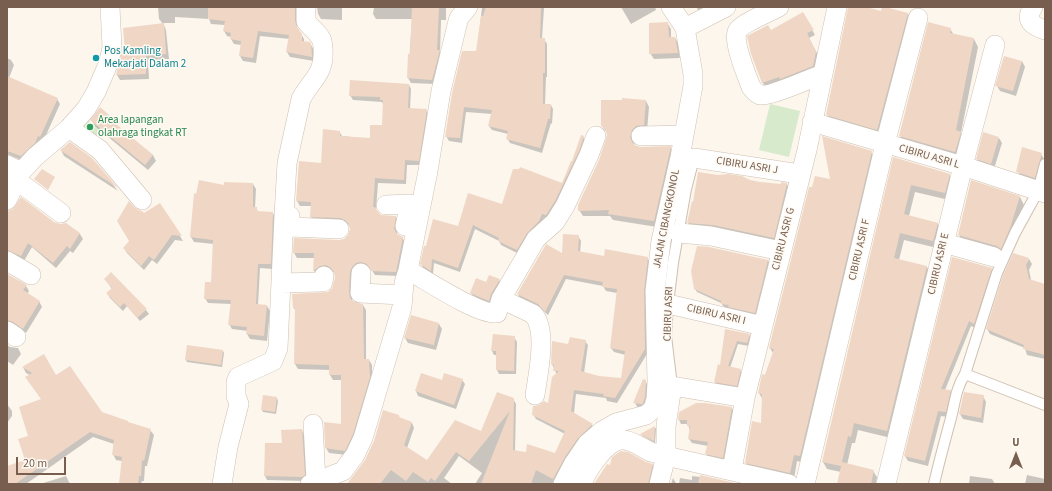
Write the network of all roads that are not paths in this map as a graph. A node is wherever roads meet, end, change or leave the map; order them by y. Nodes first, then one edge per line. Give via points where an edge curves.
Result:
1 (110, 7) edge
2 (306, 7) edge
3 (468, 7) edge
4 (671, 7) edge
5 (726, 7) edge
6 (780, 7) edge
7 (836, 7) edge
8 (1031, 11) edge
9 (918, 18) dead end
10 (685, 28) junction
11 (1045, 30) edge
12 (995, 45) dead end
13 (823, 74) junction
14 (812, 122) junction
15 (69, 128) junction
16 (684, 135) junction
17 (596, 136) dead end
18 (641, 136) dead end
19 (885, 144) junction
20 (694, 158) joint
21 (1045, 164) edge
22 (962, 166) junction
23 (15, 172) edge
24 (800, 174) junction
25 (1042, 192) edge
26 (7, 200) edge
27 (142, 200) dead end
28 (386, 204) dead end
29 (61, 213) dead end
30 (284, 215) junction
31 (340, 228) dead end
32 (679, 233) junction
33 (416, 234) junction
34 (944, 243) junction
35 (781, 251) junction
36 (994, 257) dead end
37 (7, 261) edge
38 (408, 270) junction
39 (361, 274) dead end
40 (32, 275) dead end
41 (324, 276) dead end
42 (281, 283) junction
43 (402, 295) junction
44 (501, 299) junction
45 (668, 304) junction
46 (763, 326) junction
47 (965, 374) junction
48 (672, 386) junction
49 (535, 395) dead end
50 (745, 398) junction
51 (1045, 405) edge
52 (313, 424) dead end
53 (658, 454) junction
54 (732, 470) junction
55 (313, 482) edge
56 (222, 484) edge
57 (563, 484) edge
58 (582, 484) edge
59 (659, 484) edge
60 (789, 484) edge
61 (805, 484) edge
62 (886, 484) edge
63 (934, 484) edge

1 - 15 street via 112,47 109,62 86,109
2 - 30 street via 306,20 323,44 324,57 320,72 301,99 287,164
3 - 33 street via 458,21 441,91
4 - 10 street, JALAN CIBANGKONOL
5 - 10 street
6 - 13 street via 736,32 737,46 754,92 762,95 771,94
7 - 13 street, CIBIRU ASRI G
8 - 11 street via 1032,25
9 - 19 street, CIBIRU ASRI F
10 - 16 street, JALAN CIBANGKONOL via 693,86
12 - 22 street, CIBIRU ASRI E
13 - 14 street, CIBIRU ASRI G
14 - 19 street, CIBIRU ASRI L
14 - 24 street, CIBIRU ASRI G
15 - 23 street
15 - 27 street via 100,150
16 - 18 street
16 - 57 street, JALAN CIBANGKONOL via 661,241 655,291 657,382 653,409 646,415 616,423 602,431 587,444
17 - 44 street via 590,155 565,206 555,222 536,239
19 - 22 street, CIBIRU ASRI L
19 - 61 street, CIBIRU ASRI F
20 - 24 street, CIBIRU ASRI J
20 - 32 lane, CIBIRU ASRI
21 - 25 lane
22 - 25 street, CIBIRU ASRI L
22 - 34 street, CIBIRU ASRI E
23 - 26 street
23 - 29 street
24 - 35 street, CIBIRU ASRI G
25 - 47 lane via 1015,233 997,274
28 - 33 street via 410,204 404,233
30 - 31 street via 290,216 290,227
30 - 42 street
32 - 35 street via 711,236
32 - 45 lane, CIBIRU ASRI
33 - 38 street
34 - 36 street
34 - 62 street, CIBIRU ASRI E
35 - 46 street, CIBIRU ASRI G
37 - 40 street
38 - 43 street
38 - 44 street via 460,300 494,313 497,313
39 - 43 street via 360,293
41 - 42 street via 323,282
42 - 56 street via 278,348 273,361 238,377 236,396 239,404
43 - 55 street via 402,307 363,438 355,455 343,471
44 - 49 street via 536,317 542,341
45 - 46 street, CIBIRU ASRI I
45 - 48 lane, CIBIRU ASRI via 666,336
46 - 50 street, CIBIRU ASRI G
47 - 51 lane
47 - 63 lane via 955,396
48 - 50 street
48 - 53 street, CIBIRU ASRI via 666,426
50 - 54 street, CIBIRU ASRI G
52 - 55 street
53 - 54 street
53 - 58 street via 632,442 613,442 600,455
53 - 59 street, CIBIRU ASRI
54 - 60 street

